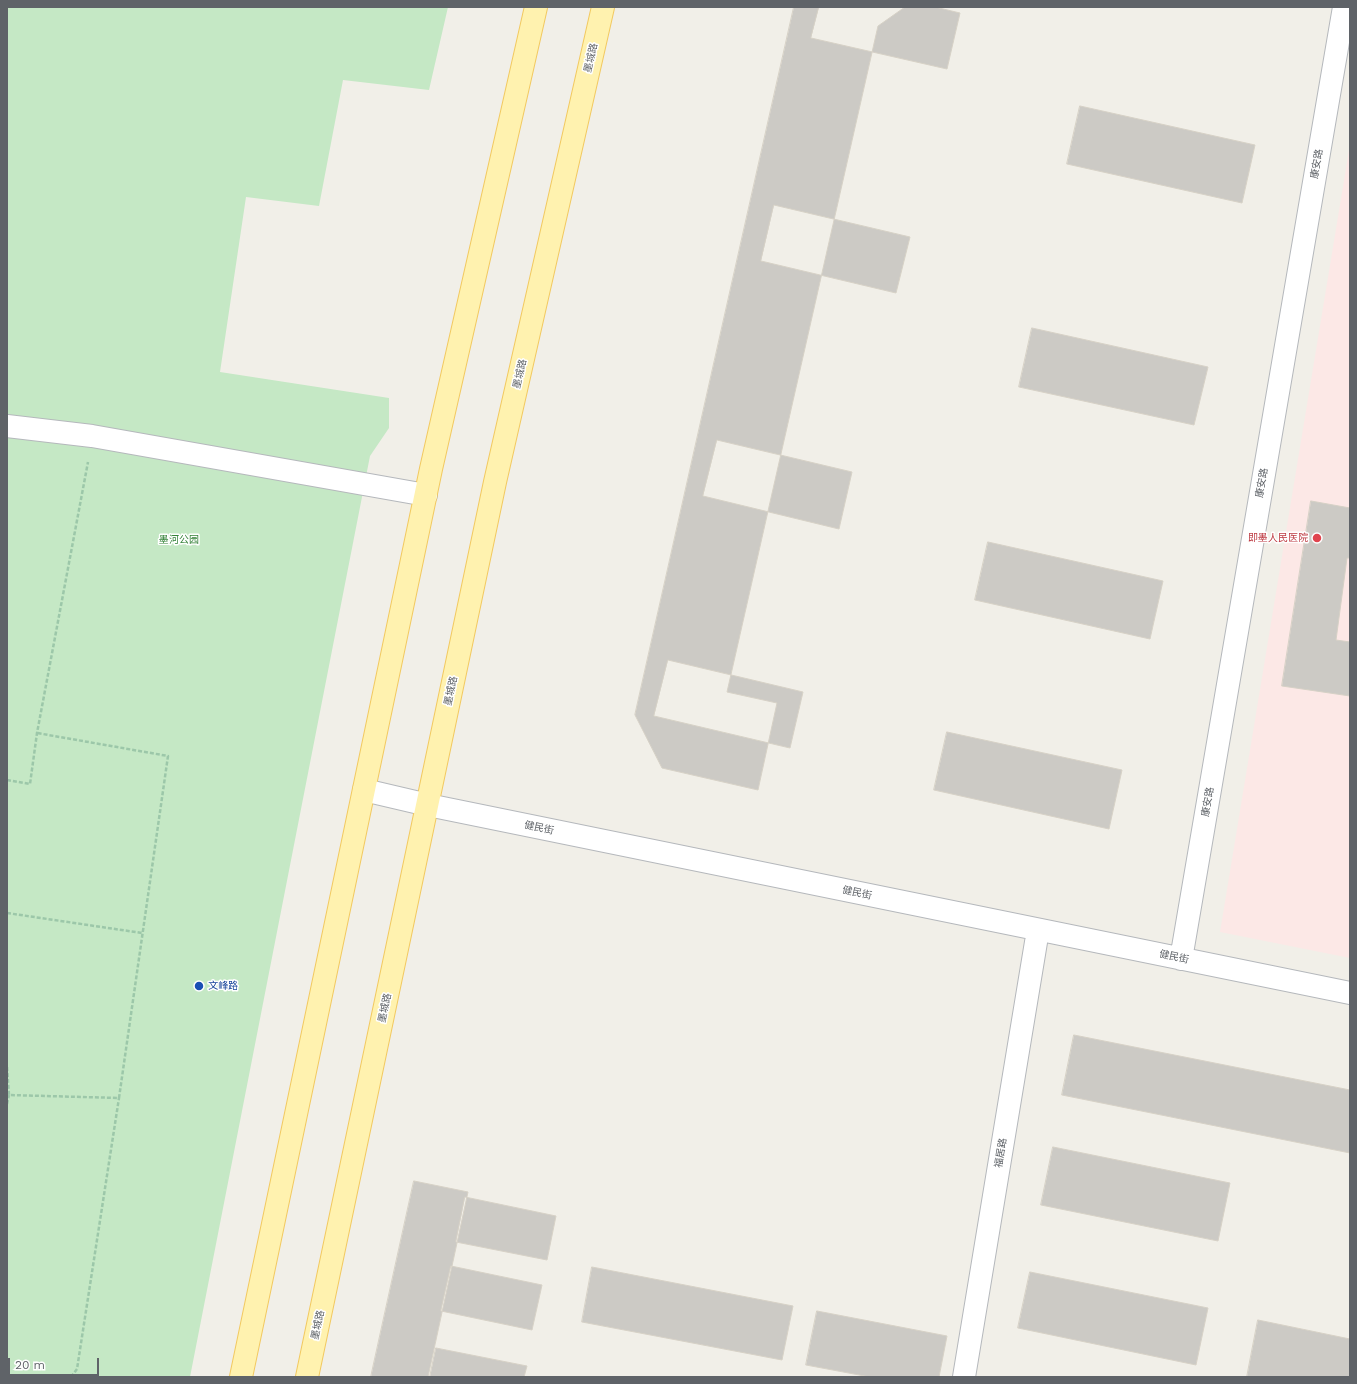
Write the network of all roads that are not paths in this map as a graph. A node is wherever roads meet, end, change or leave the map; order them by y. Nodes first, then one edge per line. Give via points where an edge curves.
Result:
1 (536, 7) edge
2 (603, 7) edge
3 (1344, 7) edge
4 (7, 426) edge
5 (426, 495) junction
6 (364, 790) junction
7 (428, 805) junction
8 (1038, 930) junction
9 (1181, 959) junction
10 (1350, 993) edge
11 (241, 1377) edge
12 (307, 1377) edge
13 (964, 1377) edge

1 - 5 main road
2 - 7 main road, 墨城路 via 495,482
3 - 9 street, 康安路
4 - 5 street via 92,436
5 - 6 main road
6 - 7 street, 健民街
6 - 11 main road
7 - 8 street, 健民街
7 - 12 main road, 墨城路
8 - 9 street, 健民街
8 - 13 street, 福居路
9 - 10 street, 健民街

